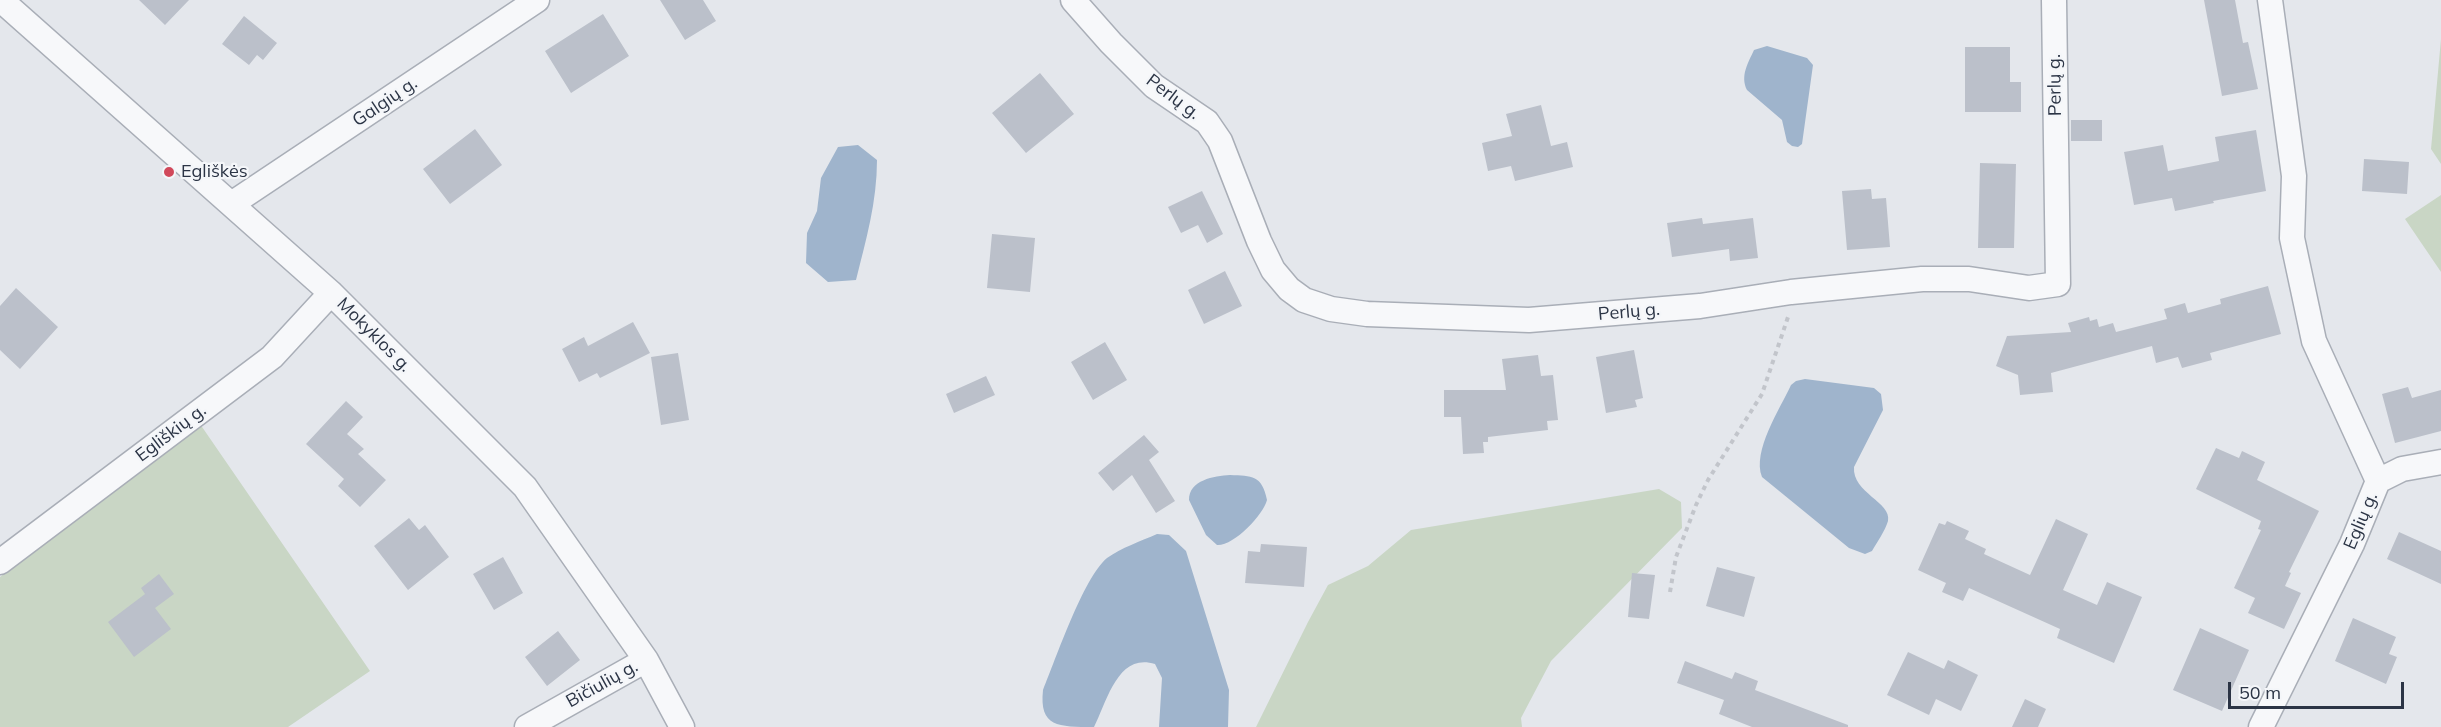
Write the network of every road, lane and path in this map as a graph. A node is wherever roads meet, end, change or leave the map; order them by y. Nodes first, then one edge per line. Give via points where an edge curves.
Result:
1 (1, 0) edge
2 (537, 0) edge
3 (1073, 0) edge
4 (2054, 0) edge
5 (2270, 0) edge
6 (232, 203) junction
7 (1791, 292) junction
8 (331, 293) junction
9 (2441, 462) edge
10 (2378, 481) junction
11 (0, 562) edge
12 (1670, 592) dead end
13 (646, 660) junction
14 (527, 727) edge
15 (682, 727) edge
16 (2261, 727) edge

1 - 6 street, Mokyklos g.
2 - 6 street, Galgių g.
3 - 7 street, Perlų g. via 1154,86 1207,122 1220,141 1273,270 1304,300 1367,314 1529,320 1700,306
4 - 7 street, Perlų g. via 2058,284 2029,288 1969,279 1922,279
5 - 10 street, Eglių g. via 2294,176 2292,238 2314,341
6 - 8 street, Mokyklos g.
7 - 12 path via 1783,335 1762,394 1696,505 1676,557
8 - 11 street, Egliškių g. via 272,357
8 - 13 street, Mokyklos g. via 525,487
9 - 10 street via 2402,469
10 - 16 street, Eglių g. via 2352,544
13 - 14 street, Bičiulių g.
13 - 15 street, Mokyklos g.

